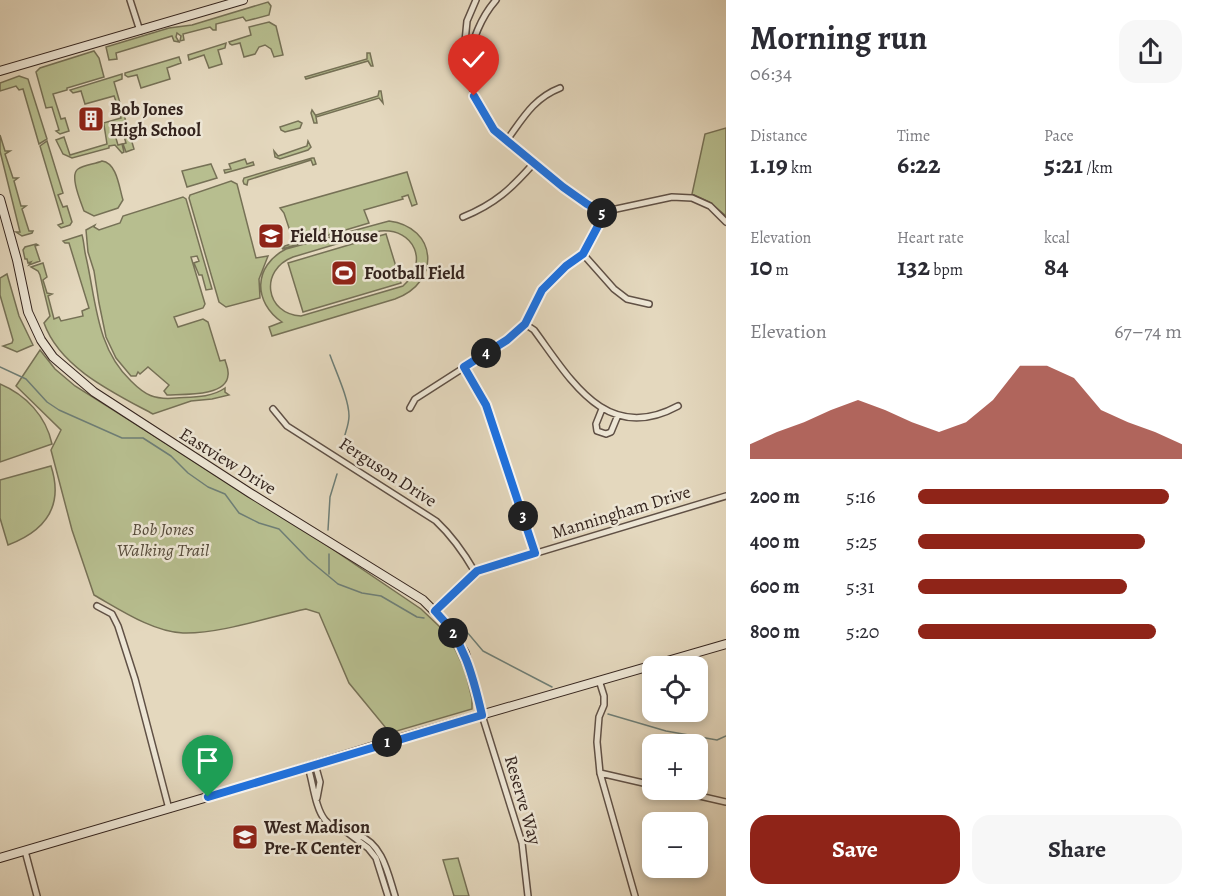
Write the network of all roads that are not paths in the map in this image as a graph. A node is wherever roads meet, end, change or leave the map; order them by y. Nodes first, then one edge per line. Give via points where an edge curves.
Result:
1 (130, 0) edge
2 (243, 0) edge
3 (476, 0) edge
4 (496, 0) edge
5 (140, 31) junction
6 (467, 65) junction
7 (0, 71) edge
8 (561, 88) dead end
9 (507, 140) junction
10 (534, 163) junction
11 (0, 199) edge
12 (602, 212) junction
13 (463, 217) dead end
14 (726, 222) edge
15 (583, 254) junction
16 (649, 304) dead end
17 (525, 324) junction
18 (464, 367) junction
19 (678, 406) dead end
20 (411, 408) dead end
21 (273, 410) dead end
22 (602, 410) junction
23 (618, 415) junction
24 (726, 496) edge
25 (535, 553) junction
26 (475, 572) junction
27 (97, 606) dead end
28 (435, 611) junction
29 (726, 644) edge
30 (599, 680) junction
31 (482, 715) junction
32 (312, 765) junction
33 (600, 773) junction
34 (642, 783) edge
35 (708, 798) edge
36 (726, 802) edge
37 (169, 809) junction
38 (347, 832) junction
39 (25, 851) junction
40 (0, 858) edge
41 (37, 896) edge
42 (388, 896) edge
43 (395, 896) edge
44 (528, 896) edge
45 (635, 896) edge

1 - 5 street
2 - 5 main road
3 - 6 street via 464,41
4 - 6 street via 481,22
5 - 7 main road
6 - 9 street via 478,106 494,130
8 - 9 street via 546,94 531,108
9 - 10 street
10 - 12 street
10 - 13 street via 492,204
11 - 28 main road, Eastview Drive via 33,326 62,367 94,392
12 - 14 street via 672,197 692,198 710,206
12 - 15 street
15 - 16 street via 627,300
15 - 17 street via 542,290
17 - 18 street
17 - 22 street via 534,330 580,391
18 - 20 street via 415,399
18 - 25 street via 486,405
19 - 23 street via 643,419
21 - 26 street, Ferguson Drive via 287,426 436,521 456,542
22 - 23 street
22 - 23 street via 596,424 597,431 602,433 611,432
24 - 25 street, Manningham Drive
25 - 26 street, Manningham Drive
26 - 28 street, Manningham Drive
27 - 37 street via 112,614 118,626
28 - 31 main road, Eastview Drive via 465,652
29 - 30 main road
30 - 31 main road
30 - 33 street via 604,696 597,742
31 - 32 main road
31 - 44 street, Reserve Way via 522,843
32 - 37 main road
32 - 38 street via 320,782 317,799 321,814 326,822
33 - 34 street
33 - 45 street
35 - 36 street
37 - 39 main road
38 - 42 street via 373,854
38 - 43 street via 360,835 380,851
39 - 40 main road
39 - 41 street

